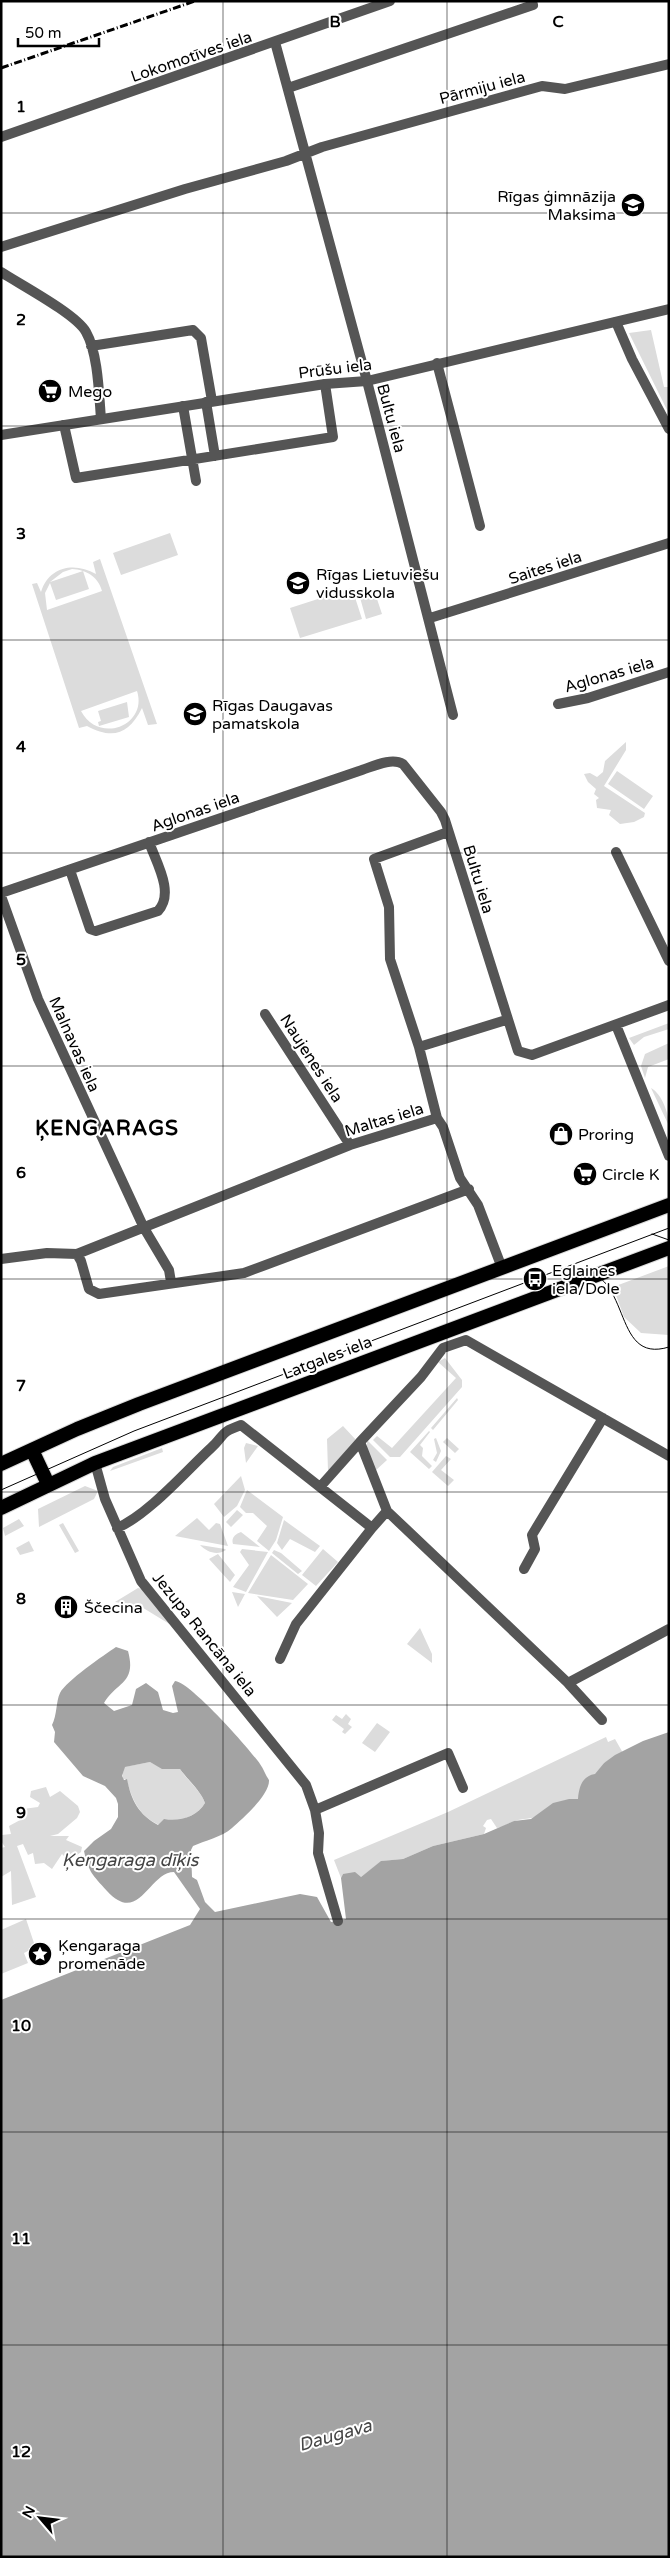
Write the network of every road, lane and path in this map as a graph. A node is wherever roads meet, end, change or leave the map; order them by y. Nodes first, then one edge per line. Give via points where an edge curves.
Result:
1 (390, 1) edge
2 (532, 1) edge
3 (275, 42) junction
4 (669, 64) edge
5 (288, 88) junction
6 (1, 137) edge
7 (305, 153) junction
8 (1, 247) edge
9 (1, 272) edge
10 (669, 309) edge
11 (616, 322) junction
12 (91, 346) junction
13 (437, 364) junction
14 (367, 381) junction
15 (325, 384) junction
16 (209, 402) junction
17 (183, 406) junction
18 (101, 419) junction
19 (64, 425) junction
20 (669, 428) edge
21 (1, 434) edge
22 (216, 456) junction
23 (192, 459) junction
24 (196, 481) dead end
25 (480, 526) dead end
26 (669, 543) edge
27 (430, 618) junction
28 (669, 672) edge
29 (558, 704) dead end
30 (453, 714) dead end
31 (398, 761) joint
32 (448, 832) junction
33 (149, 842) junction
34 (616, 852) dead end
35 (70, 870) junction
36 (1, 894) edge
37 (669, 961) edge
38 (669, 1005) edge
39 (265, 1014) dead end
40 (506, 1020) junction
41 (616, 1024) junction
42 (419, 1047) junction
43 (437, 1118) junction
44 (350, 1144) junction
45 (669, 1156) edge
46 (469, 1189) junction
47 (669, 1204) edge
48 (144, 1228) junction
49 (669, 1248) edge
50 (77, 1254) junction
51 (1, 1259) edge
52 (502, 1268) junction
53 (171, 1282) junction
54 (450, 1330) junction
55 (455, 1344) junction
56 (226, 1414) junction
57 (603, 1418) junction
58 (231, 1428) junction
59 (360, 1442) junction
60 (32, 1450) junction
61 (669, 1456) edge
62 (95, 1463) junction
63 (1, 1464) edge
64 (48, 1484) junction
65 (320, 1487) junction
66 (1, 1508) edge
67 (387, 1511) junction
68 (117, 1528) junction
69 (372, 1528) junction
70 (524, 1569) dead end
71 (669, 1628) edge
72 (280, 1659) dead end
73 (568, 1683) junction
74 (602, 1720) dead end
75 (463, 1788) dead end
76 (315, 1810) junction
77 (338, 1921) dead end

1 - 3 street, Lokomotīves iela
2 - 5 street via 533,5
3 - 5 street, Bultu iela
3 - 6 street, Lokomotīves iela
4 - 7 street, Pārmiju iela via 565,88 542,86
5 - 7 street, Bultu iela
7 - 8 street, Pārmiju iela
7 - 14 street, Bultu iela
9 - 12 street via 83,327
10 - 11 street, Prūšu iela
11 - 13 street, Prūšu iela
11 - 20 street
12 - 16 street via 193,330 201,338
12 - 18 street
13 - 14 street, Prūšu iela
13 - 25 street
14 - 15 street, Prūšu iela
14 - 27 street, Bultu iela
15 - 16 street, Prūšu iela
15 - 22 street via 334,437
16 - 17 street, Prūšu iela
16 - 22 street
17 - 18 street, Prūšu iela
17 - 23 street
18 - 19 street, Prūšu iela
19 - 21 street, Prūšu iela
19 - 23 street via 76,478
22 - 23 street
23 - 24 street
26 - 27 street, Saites iela
27 - 30 street, Bultu iela
28 - 29 street, Aglonas iela via 588,698
31 - 32 street, Bultu iela via 441,812
31 - 33 street, Aglonas iela
32 - 40 street, Bultu iela
32 - 42 street, Maltas iela via 374,860 389,907 390,959
33 - 35 street, Aglonas iela
33 - 35 street via 166,894 158,911 96,931 90,929
34 - 37 street
35 - 36 street, Aglonas iela
36 - 48 street, Malnavas iela via 38,999
38 - 41 street
39 - 44 street, Naujenes iela
40 - 41 street via 518,1051 532,1055
40 - 42 street
41 - 45 street
42 - 43 street, Maltas iela
43 - 44 street, Maltas iela
43 - 46 street via 460,1178
44 - 48 street, Maltas iela
46 - 52 street
46 - 53 street via 244,1273
47 - 52 highway, Latgales iela
48 - 50 street, Maltas iela
48 - 53 street, Malnavas iela via 169,1270
49 - 54 highway, Latgales iela
50 - 51 street, Maltas iela via 46,1253
50 - 53 street via 89,1289 99,1294
52 - 60 highway, Latgales iela via 139,1404
54 - 55 street
54 - 56 highway, Latgales iela
55 - 57 street via 466,1340
55 - 59 street via 443,1348 421,1377
56 - 58 street
56 - 62 highway, Latgales iela
57 - 61 street
57 - 70 street via 532,1535 535,1549
58 - 65 street via 241,1425
58 - 68 street via 223,1432 214,1445 142,1513
59 - 65 street
59 - 67 street
60 - 63 highway, Latgales iela
60 - 64 highway
62 - 64 highway, Latgales iela
62 - 68 street, Jezupa Rancāna iela
64 - 66 highway, Latgales iela
65 - 69 street
67 - 69 street
67 - 73 street
68 - 76 street, Jezupa Rancāna iela via 141,1581 294,1768 306,1784
69 - 72 street via 296,1624
71 - 73 street
73 - 74 street
75 - 76 street via 448,1753
76 - 77 street, Jezupa Rancāna iela via 318,1853

